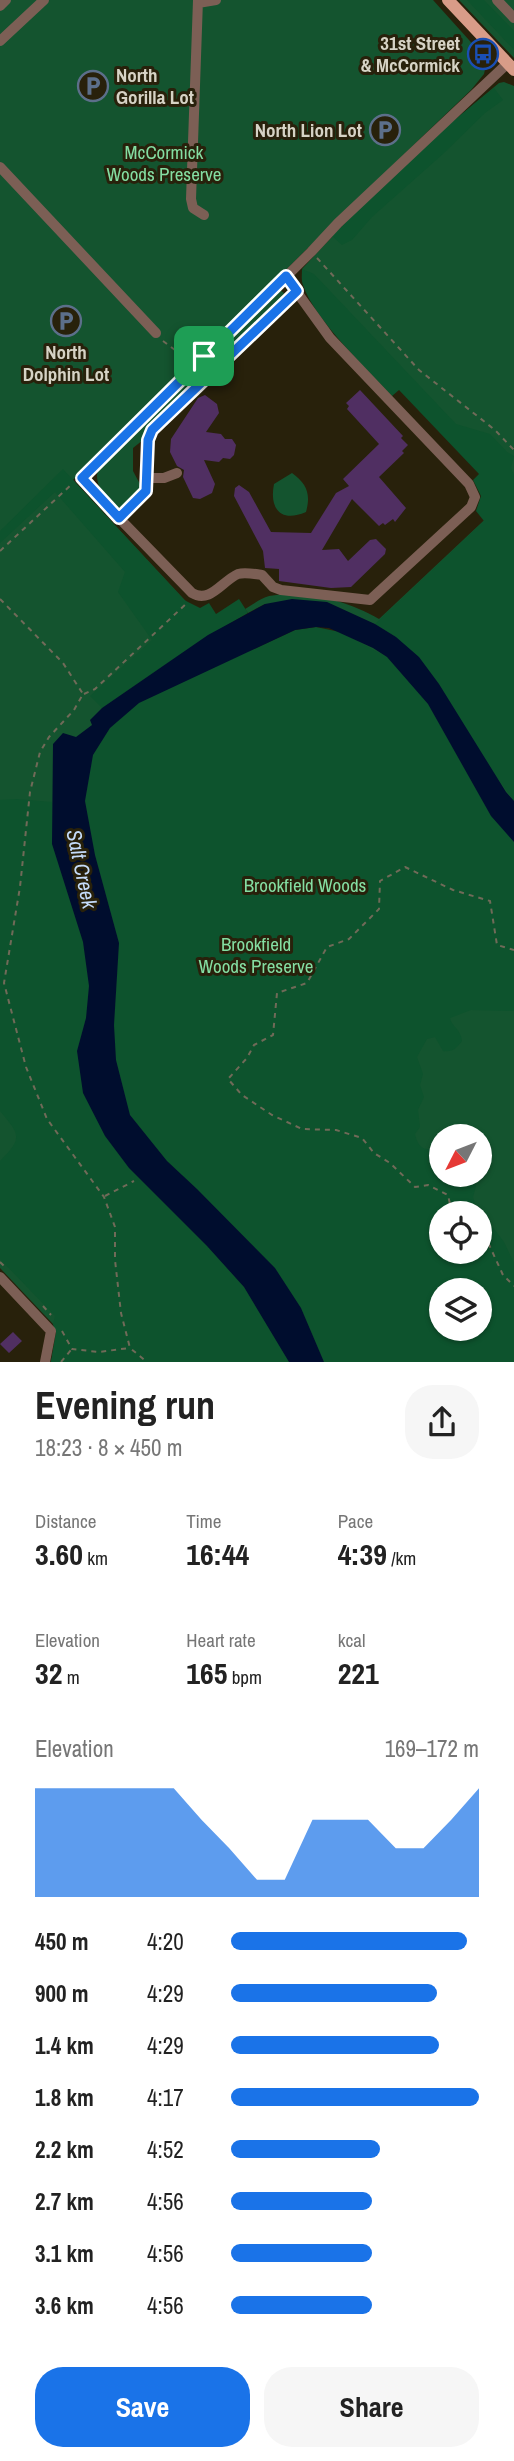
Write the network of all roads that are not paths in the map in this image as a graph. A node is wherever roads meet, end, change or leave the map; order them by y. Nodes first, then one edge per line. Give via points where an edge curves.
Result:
1 (6, 0) edge
2 (44, 0) edge
3 (216, 0) edge
4 (448, 0) edge
5 (497, 0) edge
6 (198, 2) edge
7 (0, 6) edge
8 (514, 18) edge
9 (0, 41) edge
10 (511, 66) edge
11 (0, 167) edge
12 (204, 215) dead end
13 (286, 276) junction
14 (297, 291) junction
15 (156, 332) road end
16 (177, 473) dead end
17 (148, 478) junction
18 (119, 518) junction
19 (0, 1277) edge
20 (43, 1360) edge

1 - 7 street
2 - 9 street
3 - 6 street
4 - 10 main road
5 - 8 street
6 - 12 street via 191,199 193,208
10 - 13 street
11 - 15 street
13 - 14 street
13 - 18 street via 82,478
14 - 17 street via 152,430
14 - 18 street via 330,338 469,484 474,493 471,507 370,600 281,590 262,575 240,573 206,596 195,595
16 - 17 street
17 - 18 street via 144,495
19 - 20 street via 51,1331

